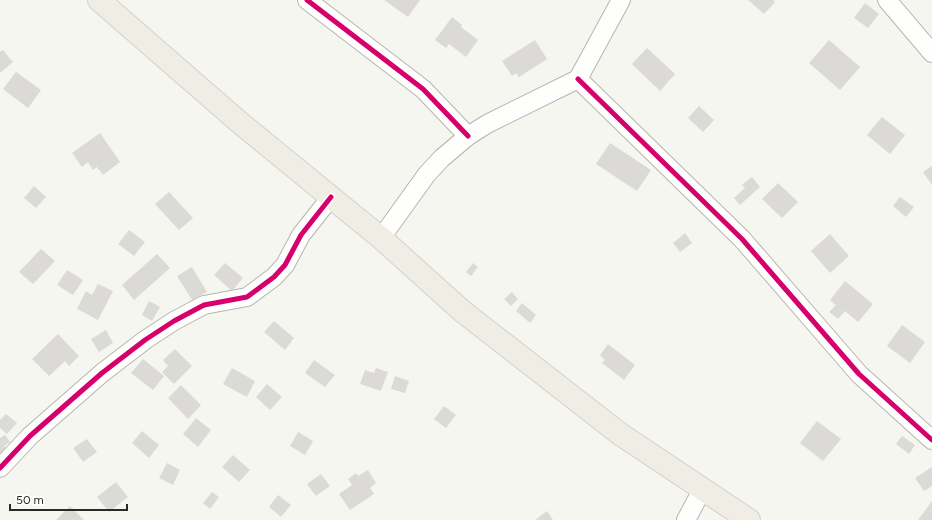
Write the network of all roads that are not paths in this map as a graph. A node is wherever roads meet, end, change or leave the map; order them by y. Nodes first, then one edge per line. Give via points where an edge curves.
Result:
1 (99, 0) edge
2 (307, 0) edge
3 (621, 0) edge
4 (887, 0) edge
5 (932, 53) edge
6 (578, 79) junction
7 (468, 136) junction
8 (331, 197) junction
9 (381, 238) junction
10 (932, 440) edge
11 (0, 468) edge
12 (702, 490) junction
13 (686, 520) edge
14 (749, 520) edge

1 - 8 main road via 239,122
2 - 7 street via 423,89
3 - 6 street
4 - 5 street
6 - 7 street
6 - 10 street via 742,240 860,374
7 - 9 street via 426,174
8 - 9 main road
8 - 11 street via 301,235 285,265 274,277 247,297 204,305 145,340 102,373 30,436
9 - 12 main road via 468,316 620,434
12 - 13 street
12 - 14 main road

